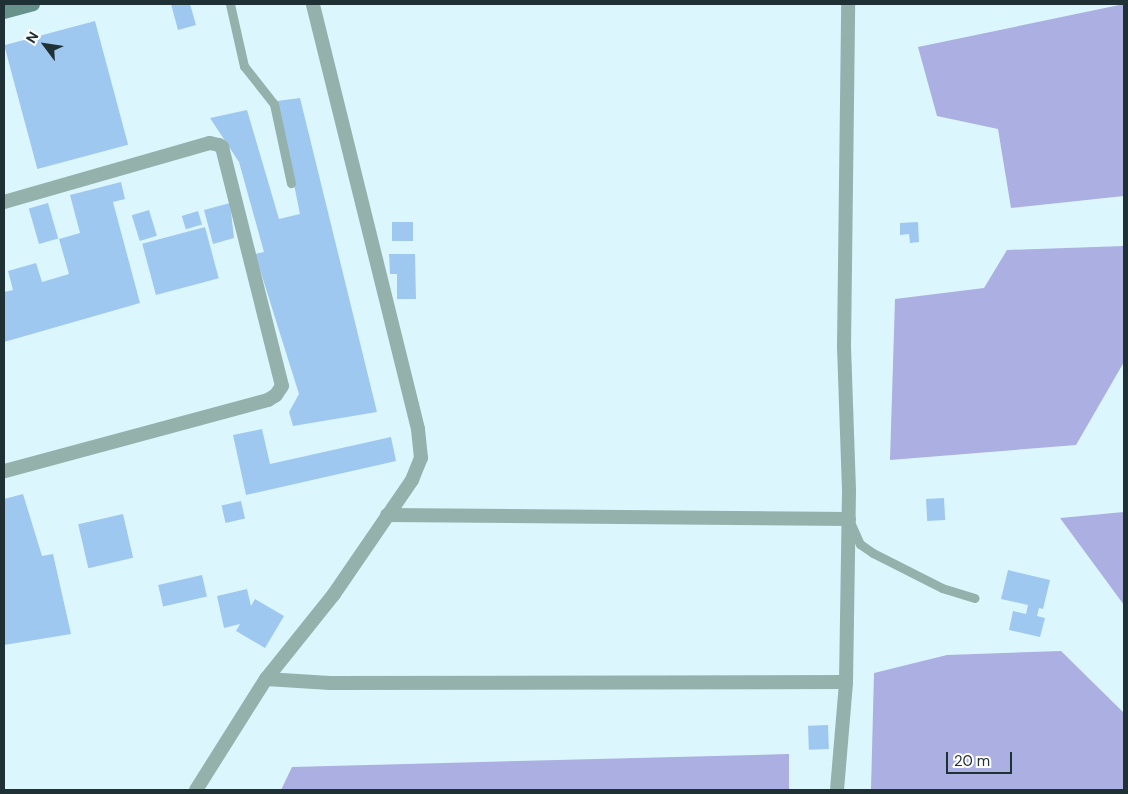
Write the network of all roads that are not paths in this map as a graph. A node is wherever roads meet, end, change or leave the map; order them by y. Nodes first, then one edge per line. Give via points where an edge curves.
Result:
1 (33, 4) edge
2 (230, 4) edge
3 (313, 4) edge
4 (848, 4) edge
5 (4, 12) edge
6 (291, 183) dead end
7 (4, 202) edge
8 (4, 471) edge
9 (388, 515) junction
10 (849, 519) junction
11 (976, 598) dead end
12 (266, 679) junction
13 (846, 682) junction
14 (196, 790) edge
15 (837, 790) edge

1 - 5 main road
2 - 6 lane via 244,66 274,104
3 - 9 street via 418,428 421,458 412,480
4 - 10 street via 844,348
7 - 8 street via 210,143 219,144 282,386 268,400
9 - 10 street
9 - 12 street via 334,594
10 - 11 lane via 860,544 873,553 942,588
10 - 13 street
12 - 13 street via 330,683
12 - 14 street
13 - 15 street

